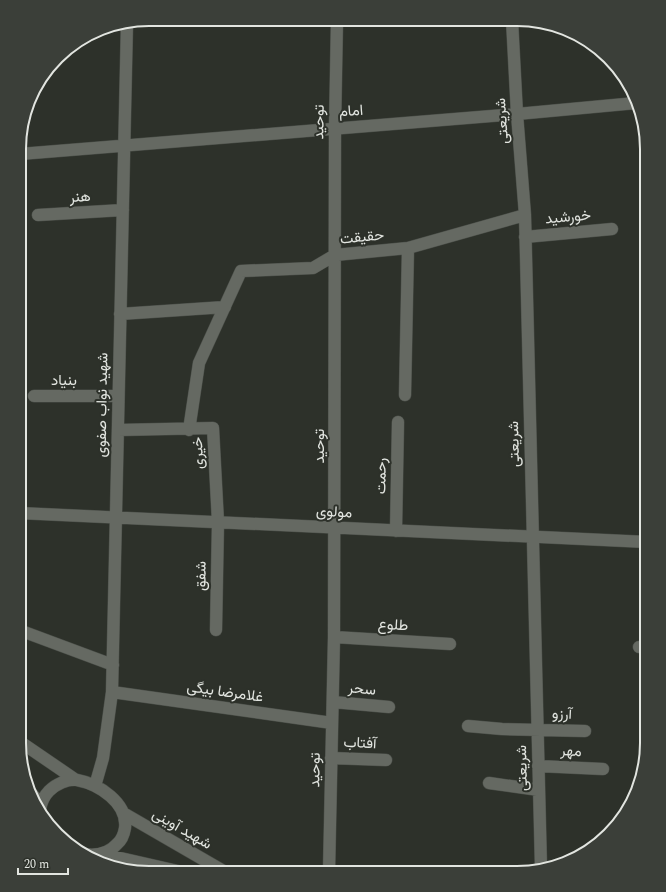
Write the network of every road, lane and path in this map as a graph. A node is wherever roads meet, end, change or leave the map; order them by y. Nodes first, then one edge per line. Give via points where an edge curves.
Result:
1 (337, 26) edge
2 (512, 26) edge
3 (127, 28) edge
4 (631, 103) edge
5 (517, 114) junction
6 (335, 128) junction
7 (124, 145) junction
8 (26, 153) edge
9 (123, 210) junction
10 (38, 215) dead end
11 (525, 215) junction
12 (612, 229) dead end
13 (526, 237) junction
14 (408, 248) junction
15 (335, 255) junction
16 (225, 307) junction
17 (120, 314) junction
18 (405, 395) dead end
19 (34, 396) dead end
20 (118, 396) junction
21 (398, 422) dead end
22 (118, 430) junction
23 (188, 430) junction
24 (26, 513) edge
25 (115, 518) junction
26 (218, 522) junction
27 (335, 528) junction
28 (396, 531) junction
29 (533, 538) junction
30 (640, 542) edge
31 (216, 630) dead end
32 (26, 633) edge
33 (334, 637) junction
34 (450, 644) dead end
35 (113, 665) junction
36 (112, 692) junction
37 (333, 702) junction
38 (389, 707) dead end
39 (332, 723) junction
40 (468, 726) dead end
41 (537, 729) junction
42 (585, 732) dead end
43 (26, 746) edge
44 (331, 758) junction
45 (386, 760) dead end
46 (538, 766) junction
47 (603, 769) dead end
48 (76, 780) junction
49 (489, 783) dead end
50 (95, 786) junction
51 (539, 790) junction
52 (42, 803) edge
53 (123, 813) junction
54 (103, 854) junction
55 (98, 855) edge
56 (540, 864) edge
57 (156, 866) edge
58 (215, 866) edge
59 (329, 866) edge

1 - 6 street, توحید
2 - 5 street, شریعتی
3 - 7 street, شهید نواب صفوی
4 - 5 street, امام
5 - 6 street, امام
5 - 11 street, شریعتی
6 - 7 street, امام
6 - 15 street, توحید
7 - 8 street, امام
7 - 9 street, شهید نواب صفوی
9 - 10 street, هنر
9 - 17 street, شهید نواب صفوی
11 - 13 street, شریعتی
11 - 14 street, حقیقت
12 - 13 street, خورشید
13 - 29 street, شریعتی
14 - 15 street, حقیقت
14 - 18 street
15 - 16 street, حقیقت via 313,268 241,271
15 - 27 street, توحید
16 - 17 street
16 - 23 street, حقیقت via 199,363
17 - 20 street, شهید نواب صفوی
19 - 20 street, بنیاد
20 - 22 street, شهید نواب صفوی
21 - 28 street, رحمت
22 - 23 street, خیری
22 - 25 street, شهید نواب صفوی
23 - 26 street, خیری via 213,428
24 - 25 street, مولوی
25 - 26 street, مولوی
25 - 35 street, شهید نواب صفوی
26 - 27 street, مولوی
26 - 31 street, شفق
27 - 28 street, مولوی
27 - 33 street, توحید
28 - 29 street, مولوی
29 - 30 street, مولوی
29 - 41 street, شریعتی
32 - 35 street
33 - 34 street, طلوع
33 - 37 street, توحید
35 - 36 street, شهید نواب صفوی
36 - 39 street, غلامرضا بیگی
36 - 50 street, شهید نواب صفوی via 103,758
37 - 38 street, سحر
37 - 39 street, توحید
39 - 44 street, توحید
40 - 41 street, آرزو
41 - 42 street, آرزو
41 - 46 street, شریعتی
43 - 48 street
44 - 45 street, آفتاب
44 - 59 street, توحید
46 - 47 street, مهر
46 - 51 street, شریعتی
48 - 50 street
48 - 52 street via 54,786 46,794
49 - 51 street
50 - 53 street, شهید آوینی via 118,804
51 - 56 street, شریعتی
53 - 54 street via 125,823 122,838 112,850
53 - 58 street, شهید آوینی
54 - 55 street
54 - 57 street

